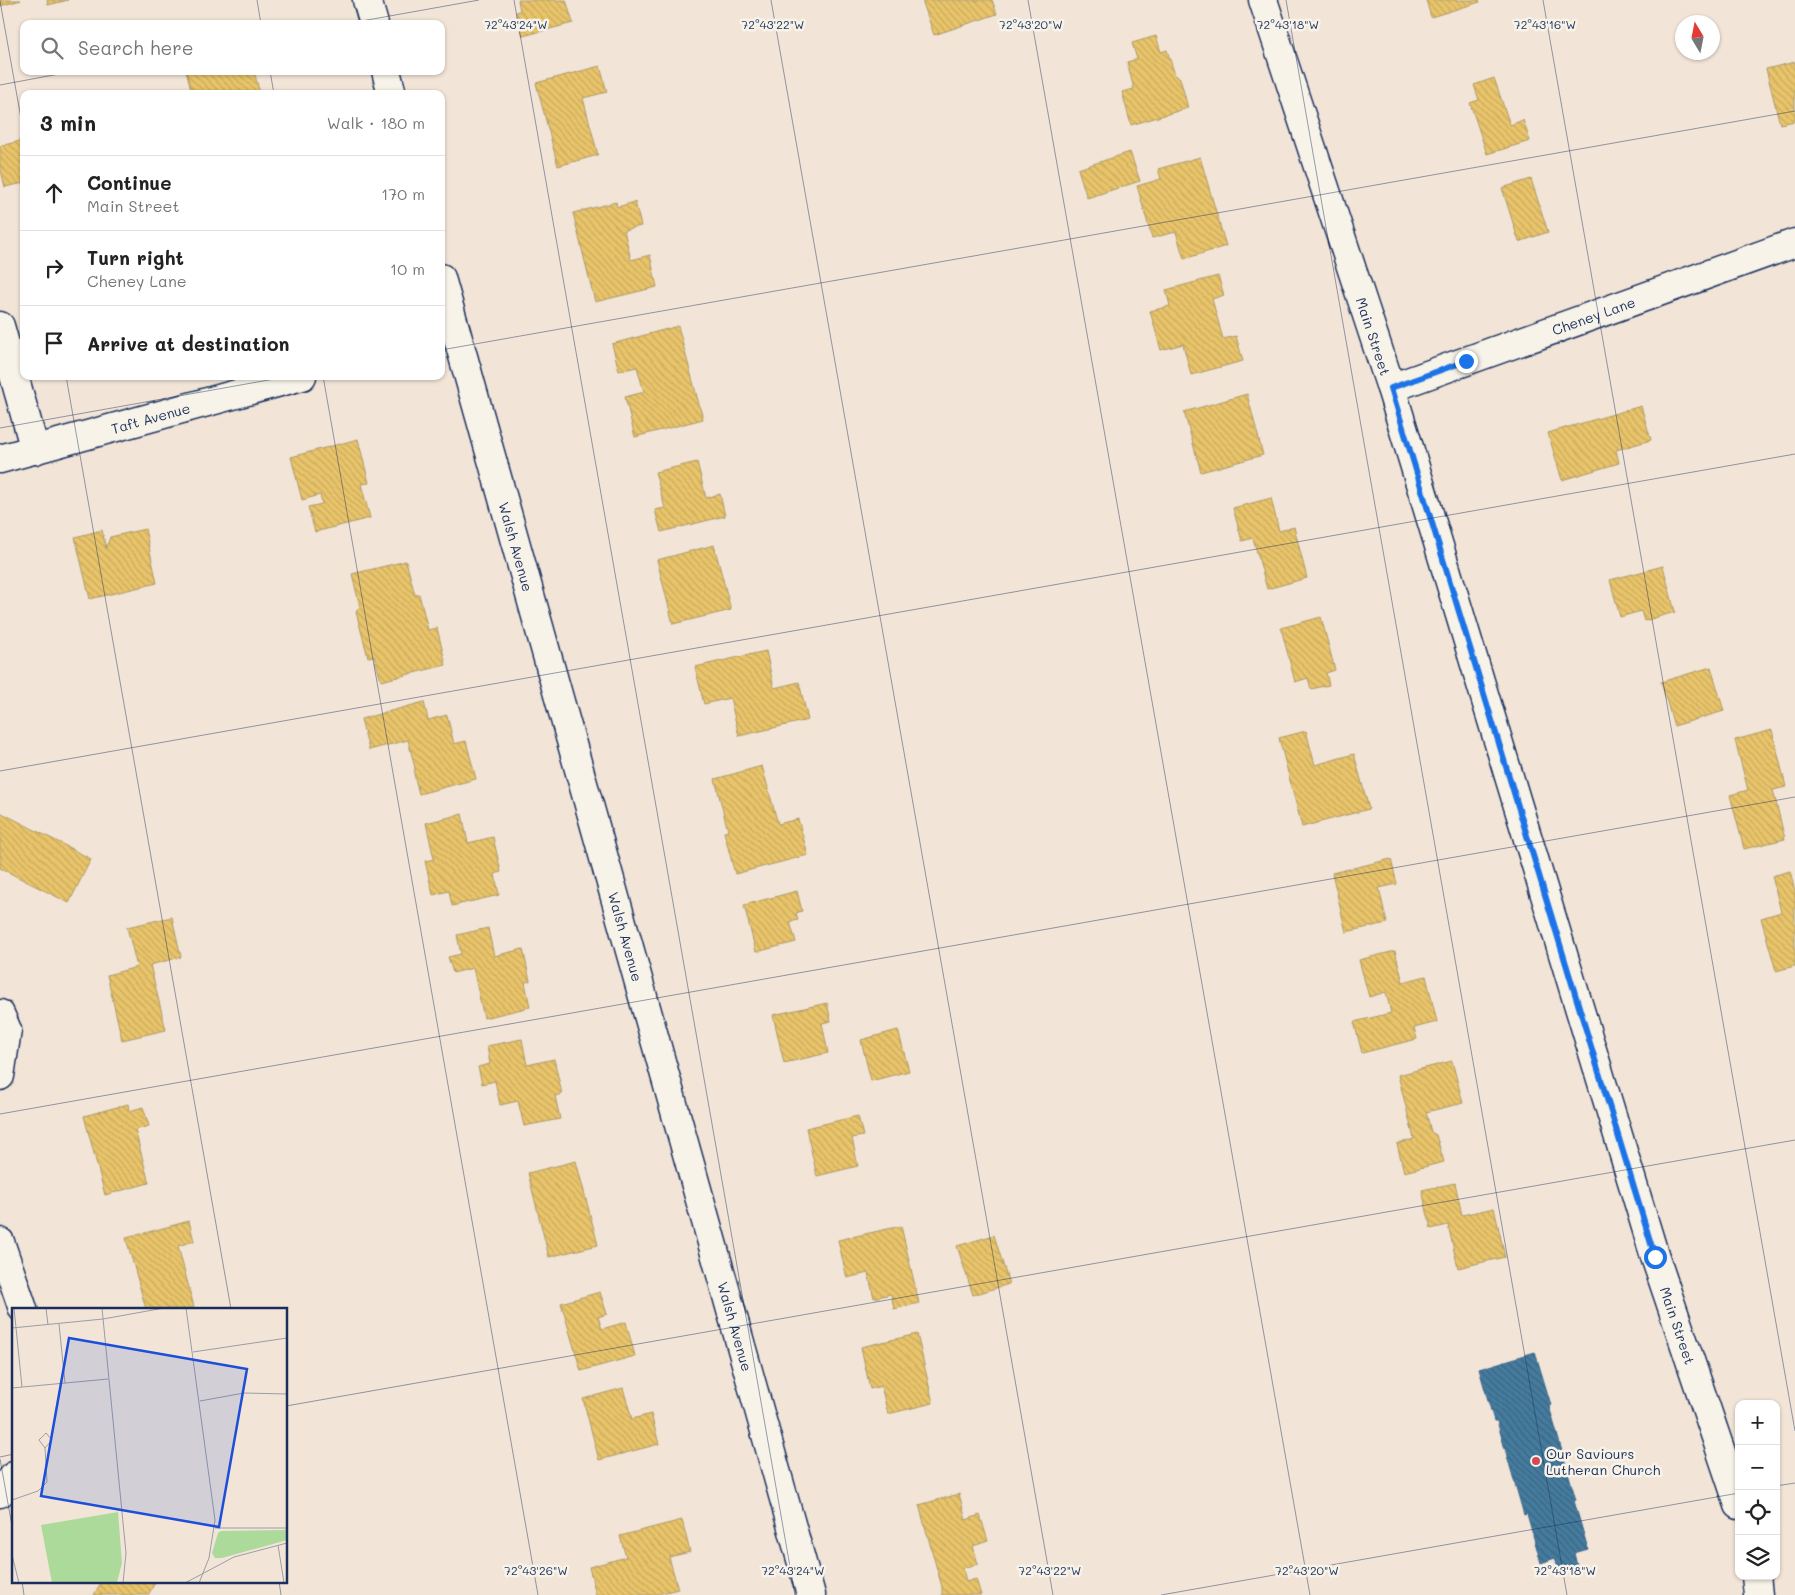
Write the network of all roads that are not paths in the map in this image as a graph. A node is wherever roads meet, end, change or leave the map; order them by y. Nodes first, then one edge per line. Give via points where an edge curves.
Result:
1 (367, 0) edge
2 (1263, 0) edge
3 (373, 20) edge
4 (387, 75) edge
5 (391, 90) edge
6 (1795, 243) edge
7 (445, 307) edge
8 (0, 326) edge
9 (449, 336) edge
10 (288, 380) edge
11 (1391, 388) junction
12 (36, 450) junction
13 (0, 459) edge
14 (0, 1014) edge
15 (0, 1076) edge
16 (0, 1242) edge
17 (23, 1308) edge
18 (12, 1478) edge
19 (0, 1493) edge
20 (1735, 1493) edge
21 (1756, 1580) edge
22 (811, 1595) edge
23 (1758, 1595) edge

1 - 3 street
2 - 11 street, Main Street
4 - 5 street
6 - 11 street, Cheney Lane
7 - 9 street, Walsh Avenue
8 - 12 street
9 - 22 street, Walsh Avenue
10 - 12 street, Taft Avenue
11 - 20 street, Main Street via 1655,1257
12 - 13 street, Taft Avenue
14 - 15 street via 7,1030
16 - 17 street
18 - 19 street
21 - 23 street

